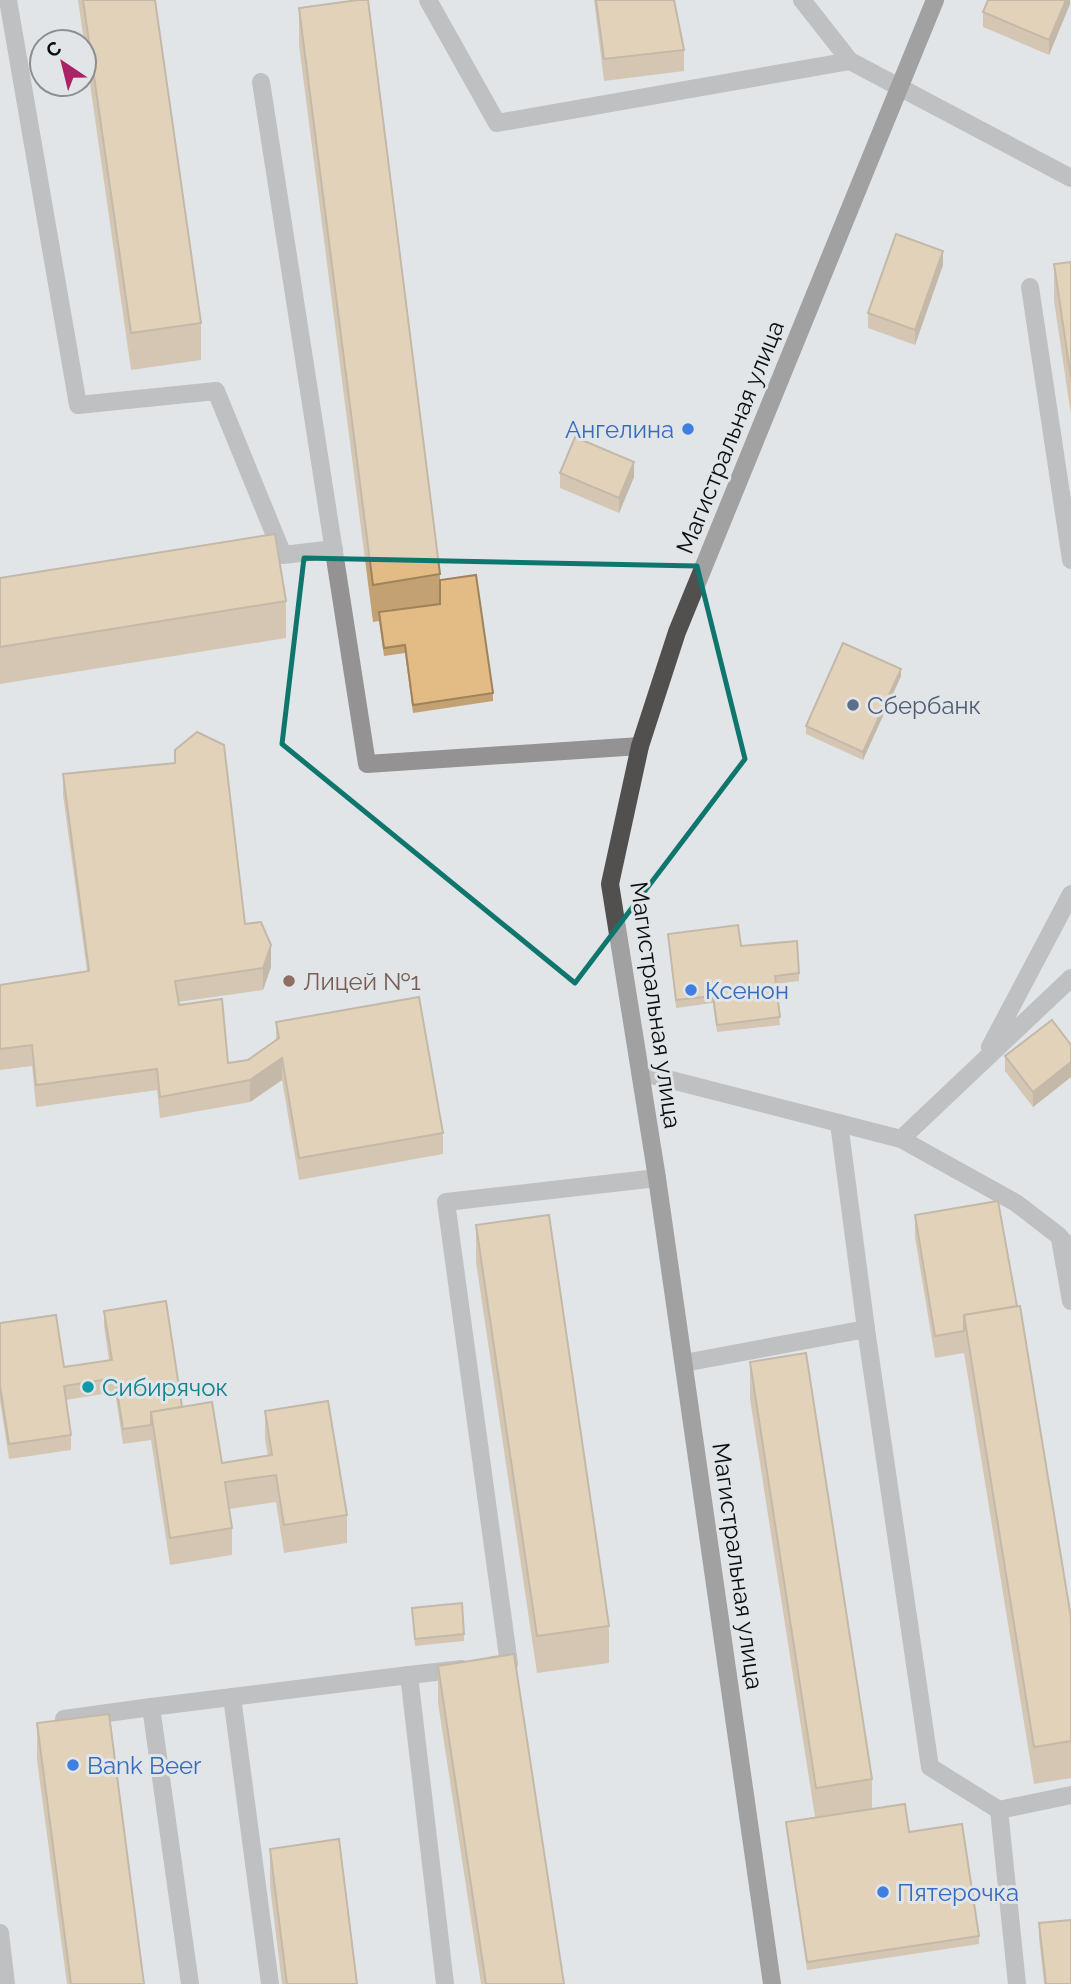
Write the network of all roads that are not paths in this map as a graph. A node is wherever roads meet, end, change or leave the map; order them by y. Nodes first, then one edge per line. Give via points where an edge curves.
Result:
1 (8, 0) edge
2 (428, 0) edge
3 (802, 0) edge
4 (935, 0) edge
5 (850, 61) junction
6 (261, 82) dead end
7 (900, 86) junction
8 (1071, 178) edge
9 (1030, 287) dead end
10 (334, 549) junction
11 (1071, 560) edge
12 (640, 746) junction
13 (1071, 894) edge
14 (1071, 978) edge
15 (982, 1062) junction
16 (640, 1072) junction
17 (839, 1123) junction
18 (901, 1139) junction
19 (657, 1178) junction
20 (1065, 1243) edge
21 (1071, 1301) edge
22 (866, 1329) junction
23 (684, 1363) junction
24 (409, 1675) junction
25 (232, 1697) junction
26 (151, 1707) junction
27 (64, 1719) edge
28 (1071, 1795) edge
29 (999, 1810) junction
30 (0, 1937) edge
31 (6, 1984) edge
32 (190, 1984) edge
33 (270, 1984) edge
34 (445, 1984) edge
35 (772, 1984) edge
36 (1017, 1984) edge

1 - 10 street via 78,405 216,391 276,556
2 - 5 street via 497,123
3 - 5 street
4 - 7 main road, Магистральная улица
5 - 7 street
6 - 10 street
7 - 8 street
7 - 12 main road, Магистральная улица via 677,632
9 - 11 street
10 - 12 street via 367,764
12 - 16 main road, Магистральная улица via 610,884
13 - 15 street
14 - 15 street
15 - 18 street
16 - 17 street
16 - 19 main road, Магистральная улица
17 - 18 street
17 - 22 street
18 - 20 street via 1016,1203
19 - 23 main road, Магистральная улица
19 - 24 street via 446,1202 509,1664
20 - 21 street
22 - 23 street
22 - 29 street via 930,1767
23 - 35 main road, Магистральная улица
24 - 25 street
24 - 34 street
25 - 26 street
25 - 33 street
26 - 27 street
26 - 32 street
28 - 29 street
29 - 36 street
30 - 31 street

